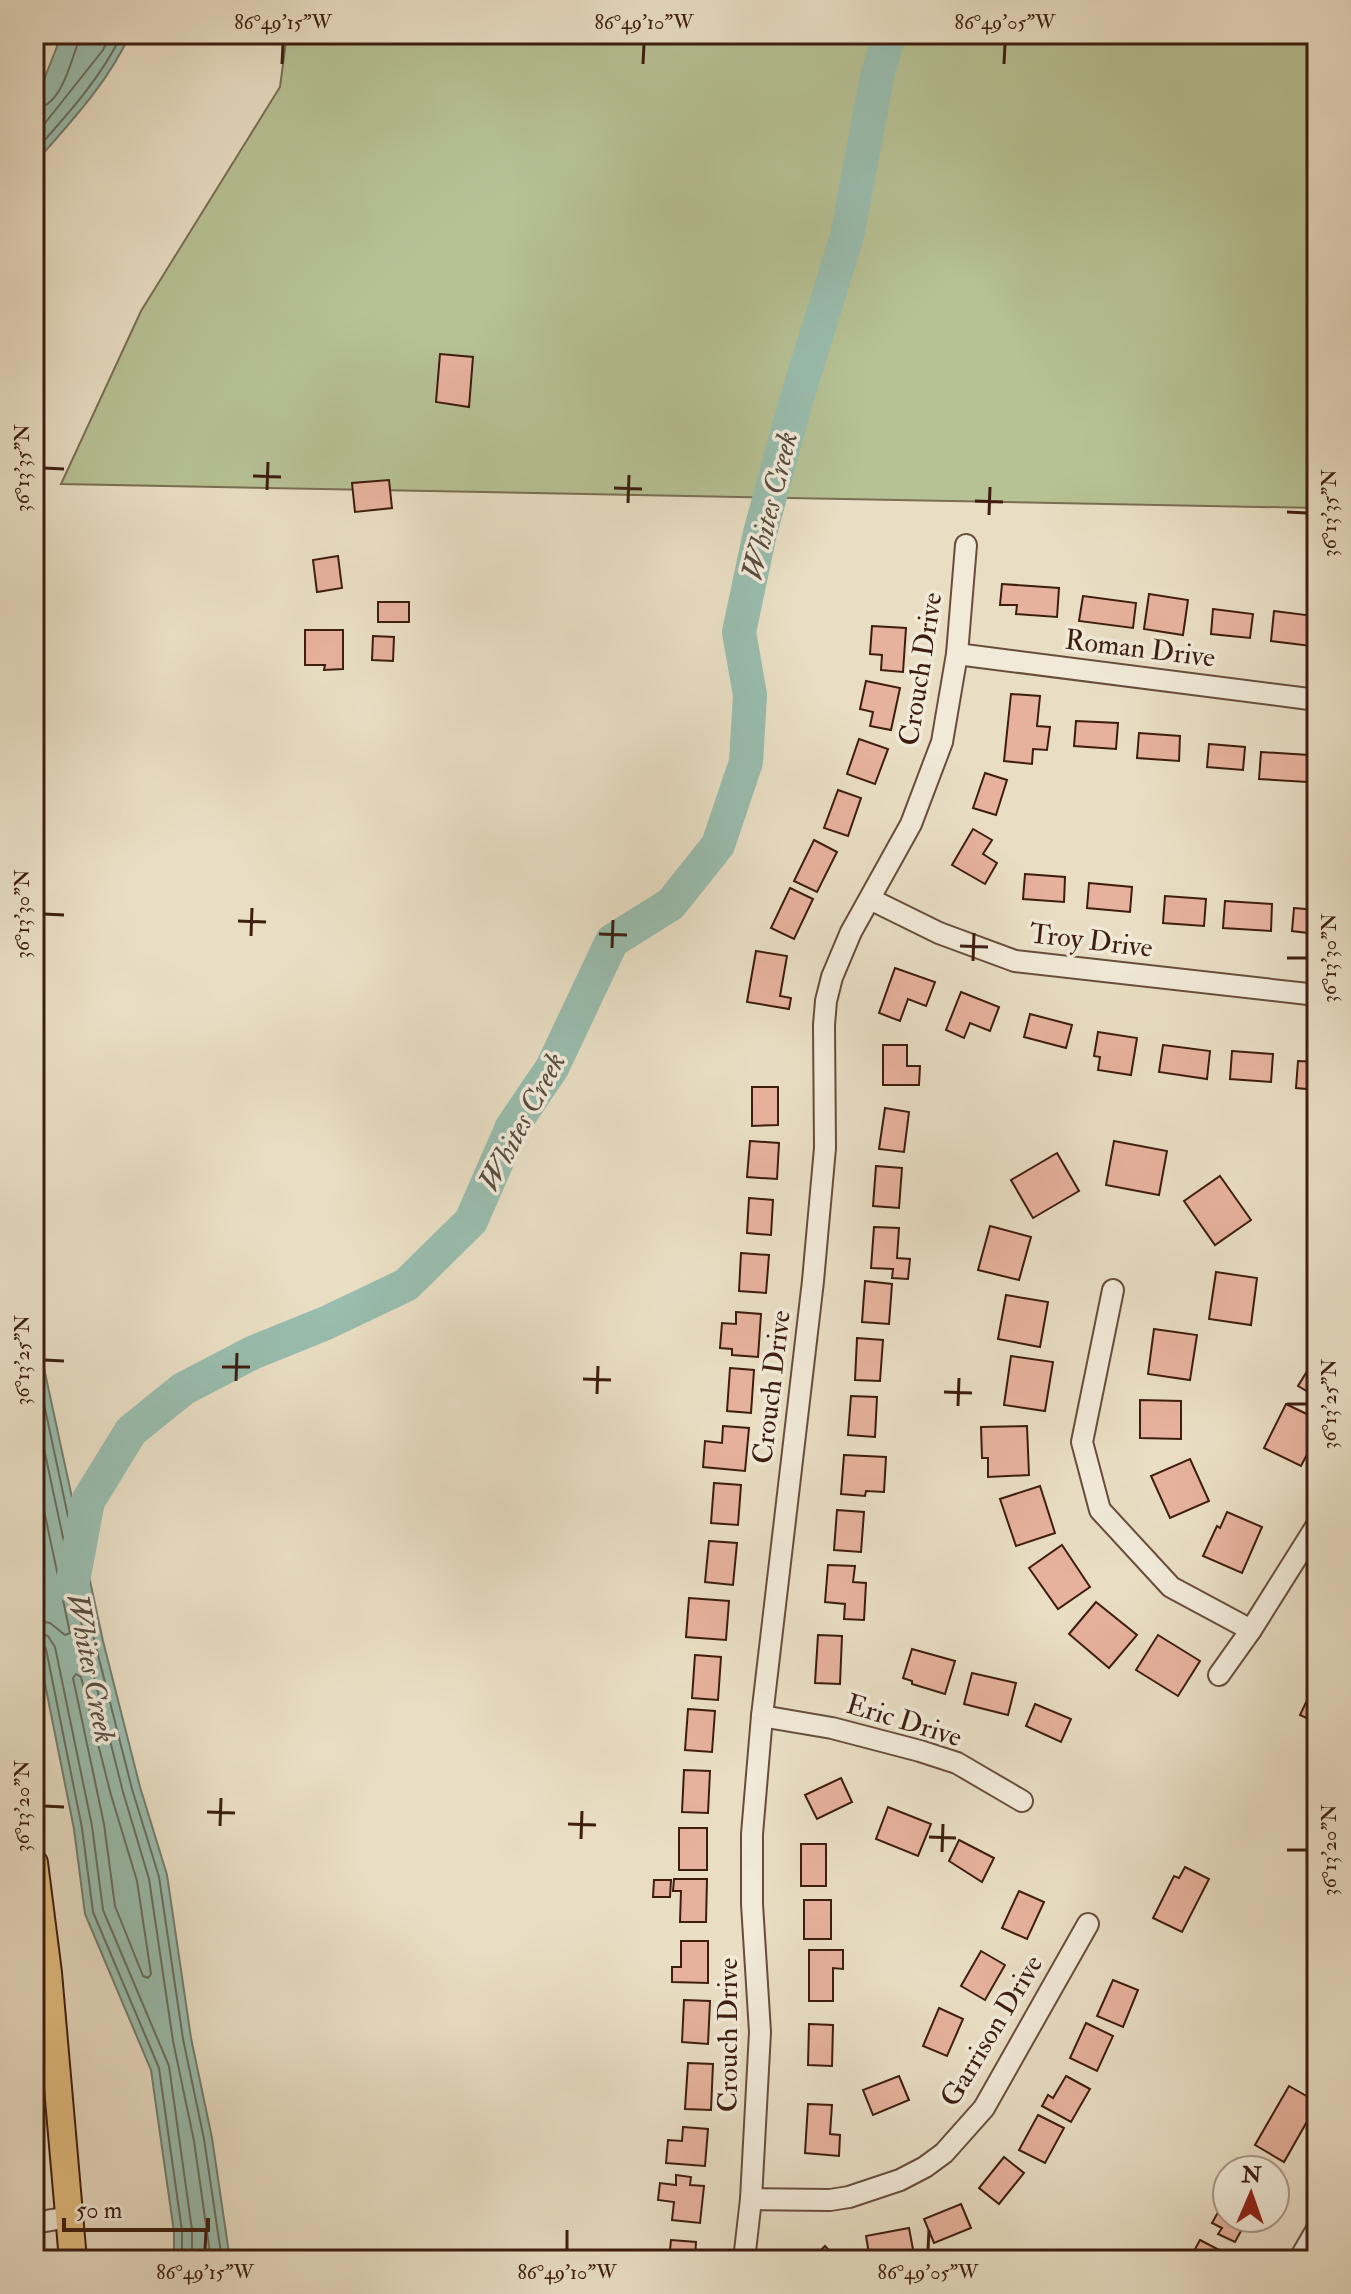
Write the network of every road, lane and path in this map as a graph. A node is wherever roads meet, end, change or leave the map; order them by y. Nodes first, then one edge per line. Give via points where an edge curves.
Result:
1 (966, 545) dead end
2 (957, 654) junction
3 (1317, 700) edge
4 (870, 899) junction
5 (1317, 995) edge
6 (1113, 1290) dead end
7 (1317, 1525) edge
8 (1251, 1630) junction
9 (1219, 1675) dead end
10 (762, 1716) junction
11 (1022, 1801) dead end
12 (34, 1863) edge
13 (1088, 1924) dead end
14 (751, 2199) junction
15 (69, 2217) junction
16 (34, 2223) edge
17 (1317, 2229) edge
18 (73, 2260) edge
19 (744, 2260) edge
20 (1299, 2260) edge

1 - 2 street, Crouch Drive
2 - 3 street, Roman Drive
2 - 4 street, Crouch Drive via 942,742 930,777
4 - 5 street, Troy Drive via 939,933 1015,961
4 - 10 street, Crouch Drive via 851,932 826,1001 825,1148
6 - 8 street via 1082,1442 1100,1510 1171,1587
7 - 8 street
8 - 9 street
10 - 11 street, Eric Drive via 832,1728 957,1763
10 - 14 street, Crouch Drive via 752,1834 760,2032
12 - 15 main road
13 - 14 street, Garrison Drive via 984,2108 944,2153 900,2180 849,2197
14 - 19 street, Crouch Drive
15 - 16 street
15 - 18 main road
17 - 20 street

